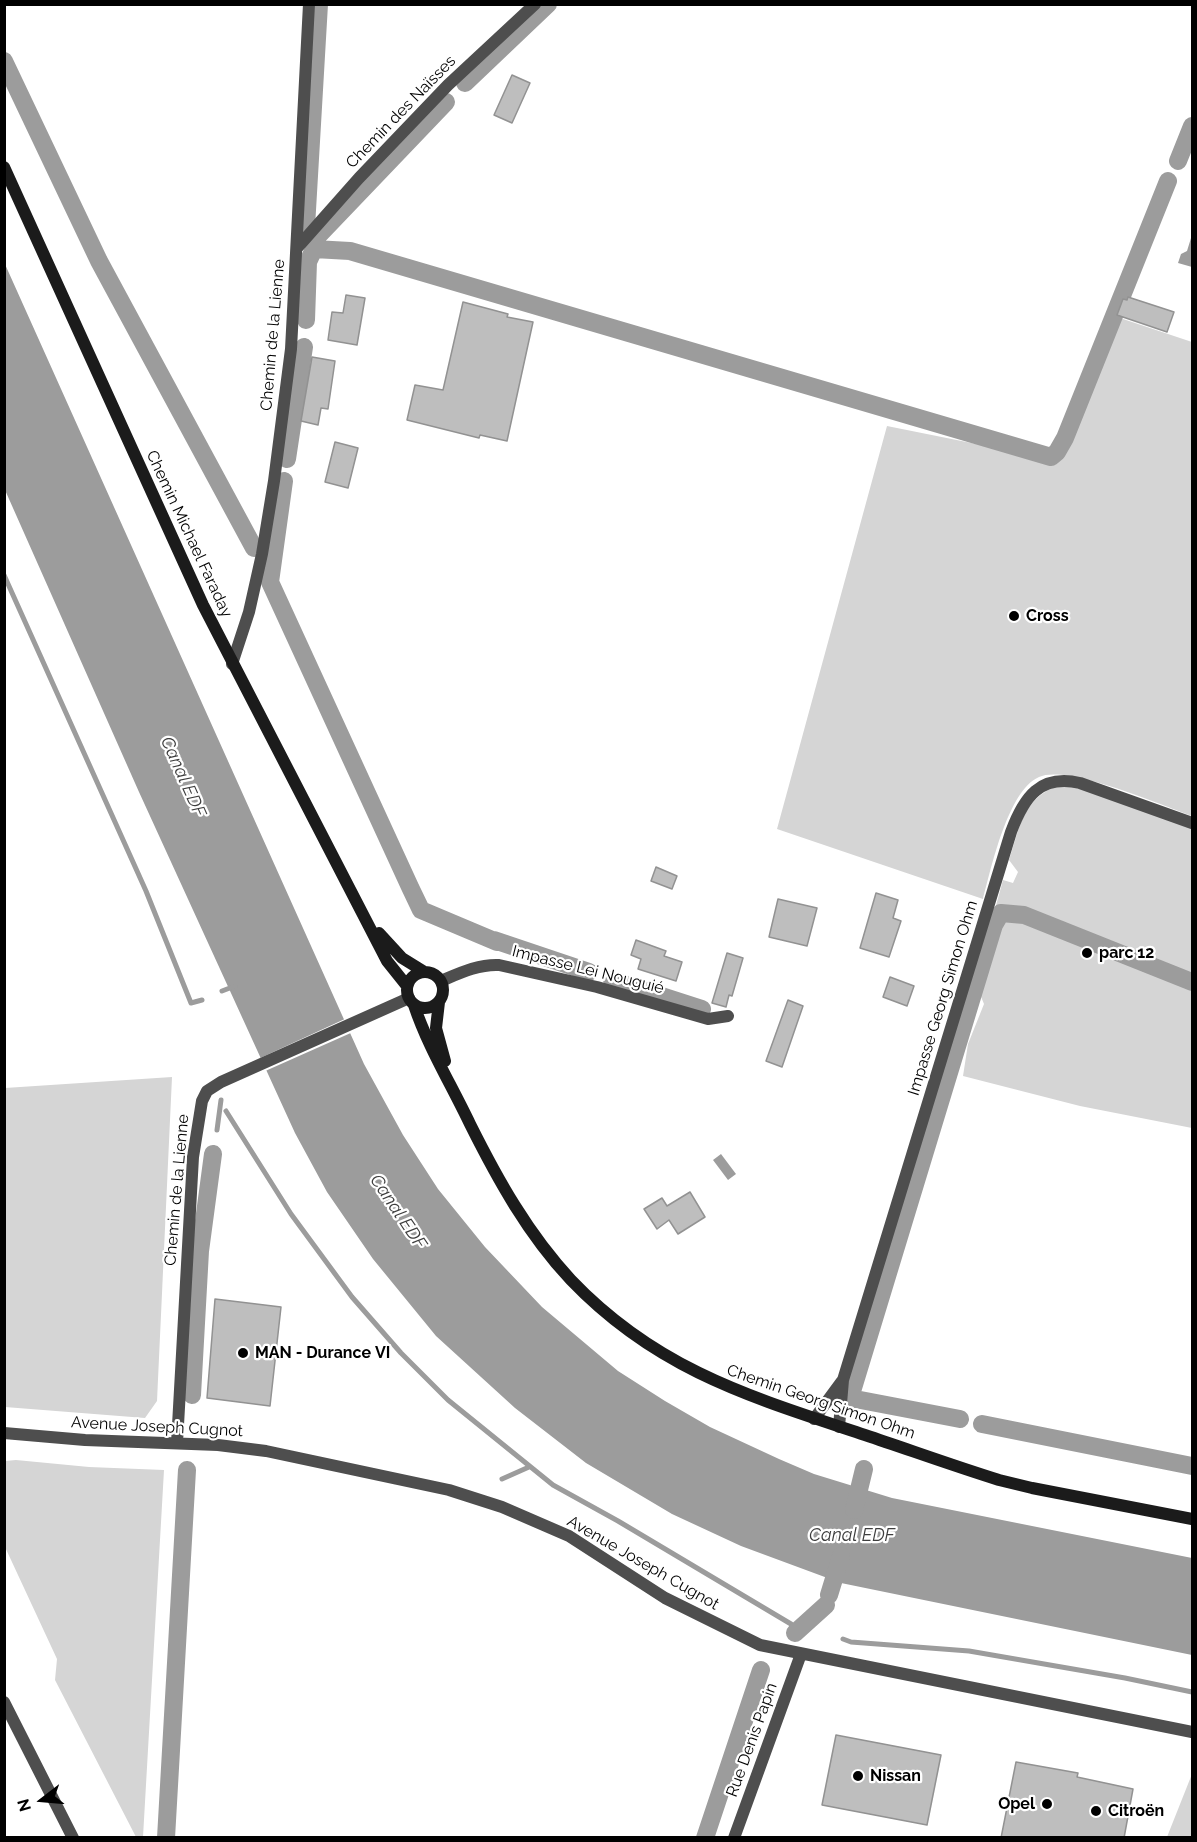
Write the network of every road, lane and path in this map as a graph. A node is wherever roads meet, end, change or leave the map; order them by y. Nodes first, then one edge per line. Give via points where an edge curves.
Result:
1 (309, 4) edge
2 (536, 4) edge
3 (4, 167) edge
4 (297, 248) junction
5 (232, 664) junction
6 (1192, 823) edge
7 (361, 907) junction
8 (423, 971) junction
9 (441, 981) junction
10 (410, 996) junction
11 (439, 1002) junction
12 (728, 1016) dead end
13 (458, 1099) junction
14 (843, 1380) junction
15 (814, 1419) junction
16 (839, 1427) junction
17 (4, 1433) edge
18 (177, 1443) junction
19 (1192, 1519) edge
20 (801, 1654) junction
21 (4, 1702) edge
22 (1192, 1732) edge
23 (73, 1838) edge
24 (734, 1838) edge

1 - 4 street, Chemin de la Lienne
2 - 4 street, Chemin des Naïsses via 448,85
3 - 5 main road, Chemin Michael Faraday
4 - 5 street, Chemin de la Lienne via 291,349 274,481 249,612
5 - 7 main road, Chemin Michael Faraday
6 - 14 street, Impasse Georg Simon Ohm via 1069,781 1040,786 1024,802 1011,832
7 - 8 main road, Chemin Michael Faraday via 393,949
7 - 10 main road, Chemin Michael Faraday
8 - 9 main road via 433,973
8 - 10 main road via 412,976
9 - 11 main road via 443,992
9 - 12 street, Impasse Lei Nouguié via 484,965 500,965 597,987 708,1019
10 - 11 main road via 424,1008
10 - 13 main road, Chemin Georg Simon Ohm via 425,1037
10 - 18 street, Chemin de la Lienne via 207,1091 193,1157
11 - 13 main road, Chemin Georg Simon Ohm via 437,1038
13 - 15 main road, Chemin Georg Simon Ohm via 503,1188 525,1222 572,1281 602,1309 655,1350 689,1369
14 - 15 street, Impasse Georg Simon Ohm
14 - 16 street, Impasse Georg Simon Ohm
15 - 16 main road, Chemin Georg Simon Ohm
16 - 19 main road, Chemin Georg Simon Ohm via 1016,1485
17 - 18 street, Avenue Joseph Cugnot
18 - 20 street, Avenue Joseph Cugnot via 266,1451 449,1490 502,1507 569,1536 665,1598 707,1620 760,1645
20 - 22 street, Avenue Joseph Cugnot
20 - 24 street, Rue Denis Papin
21 - 23 street

